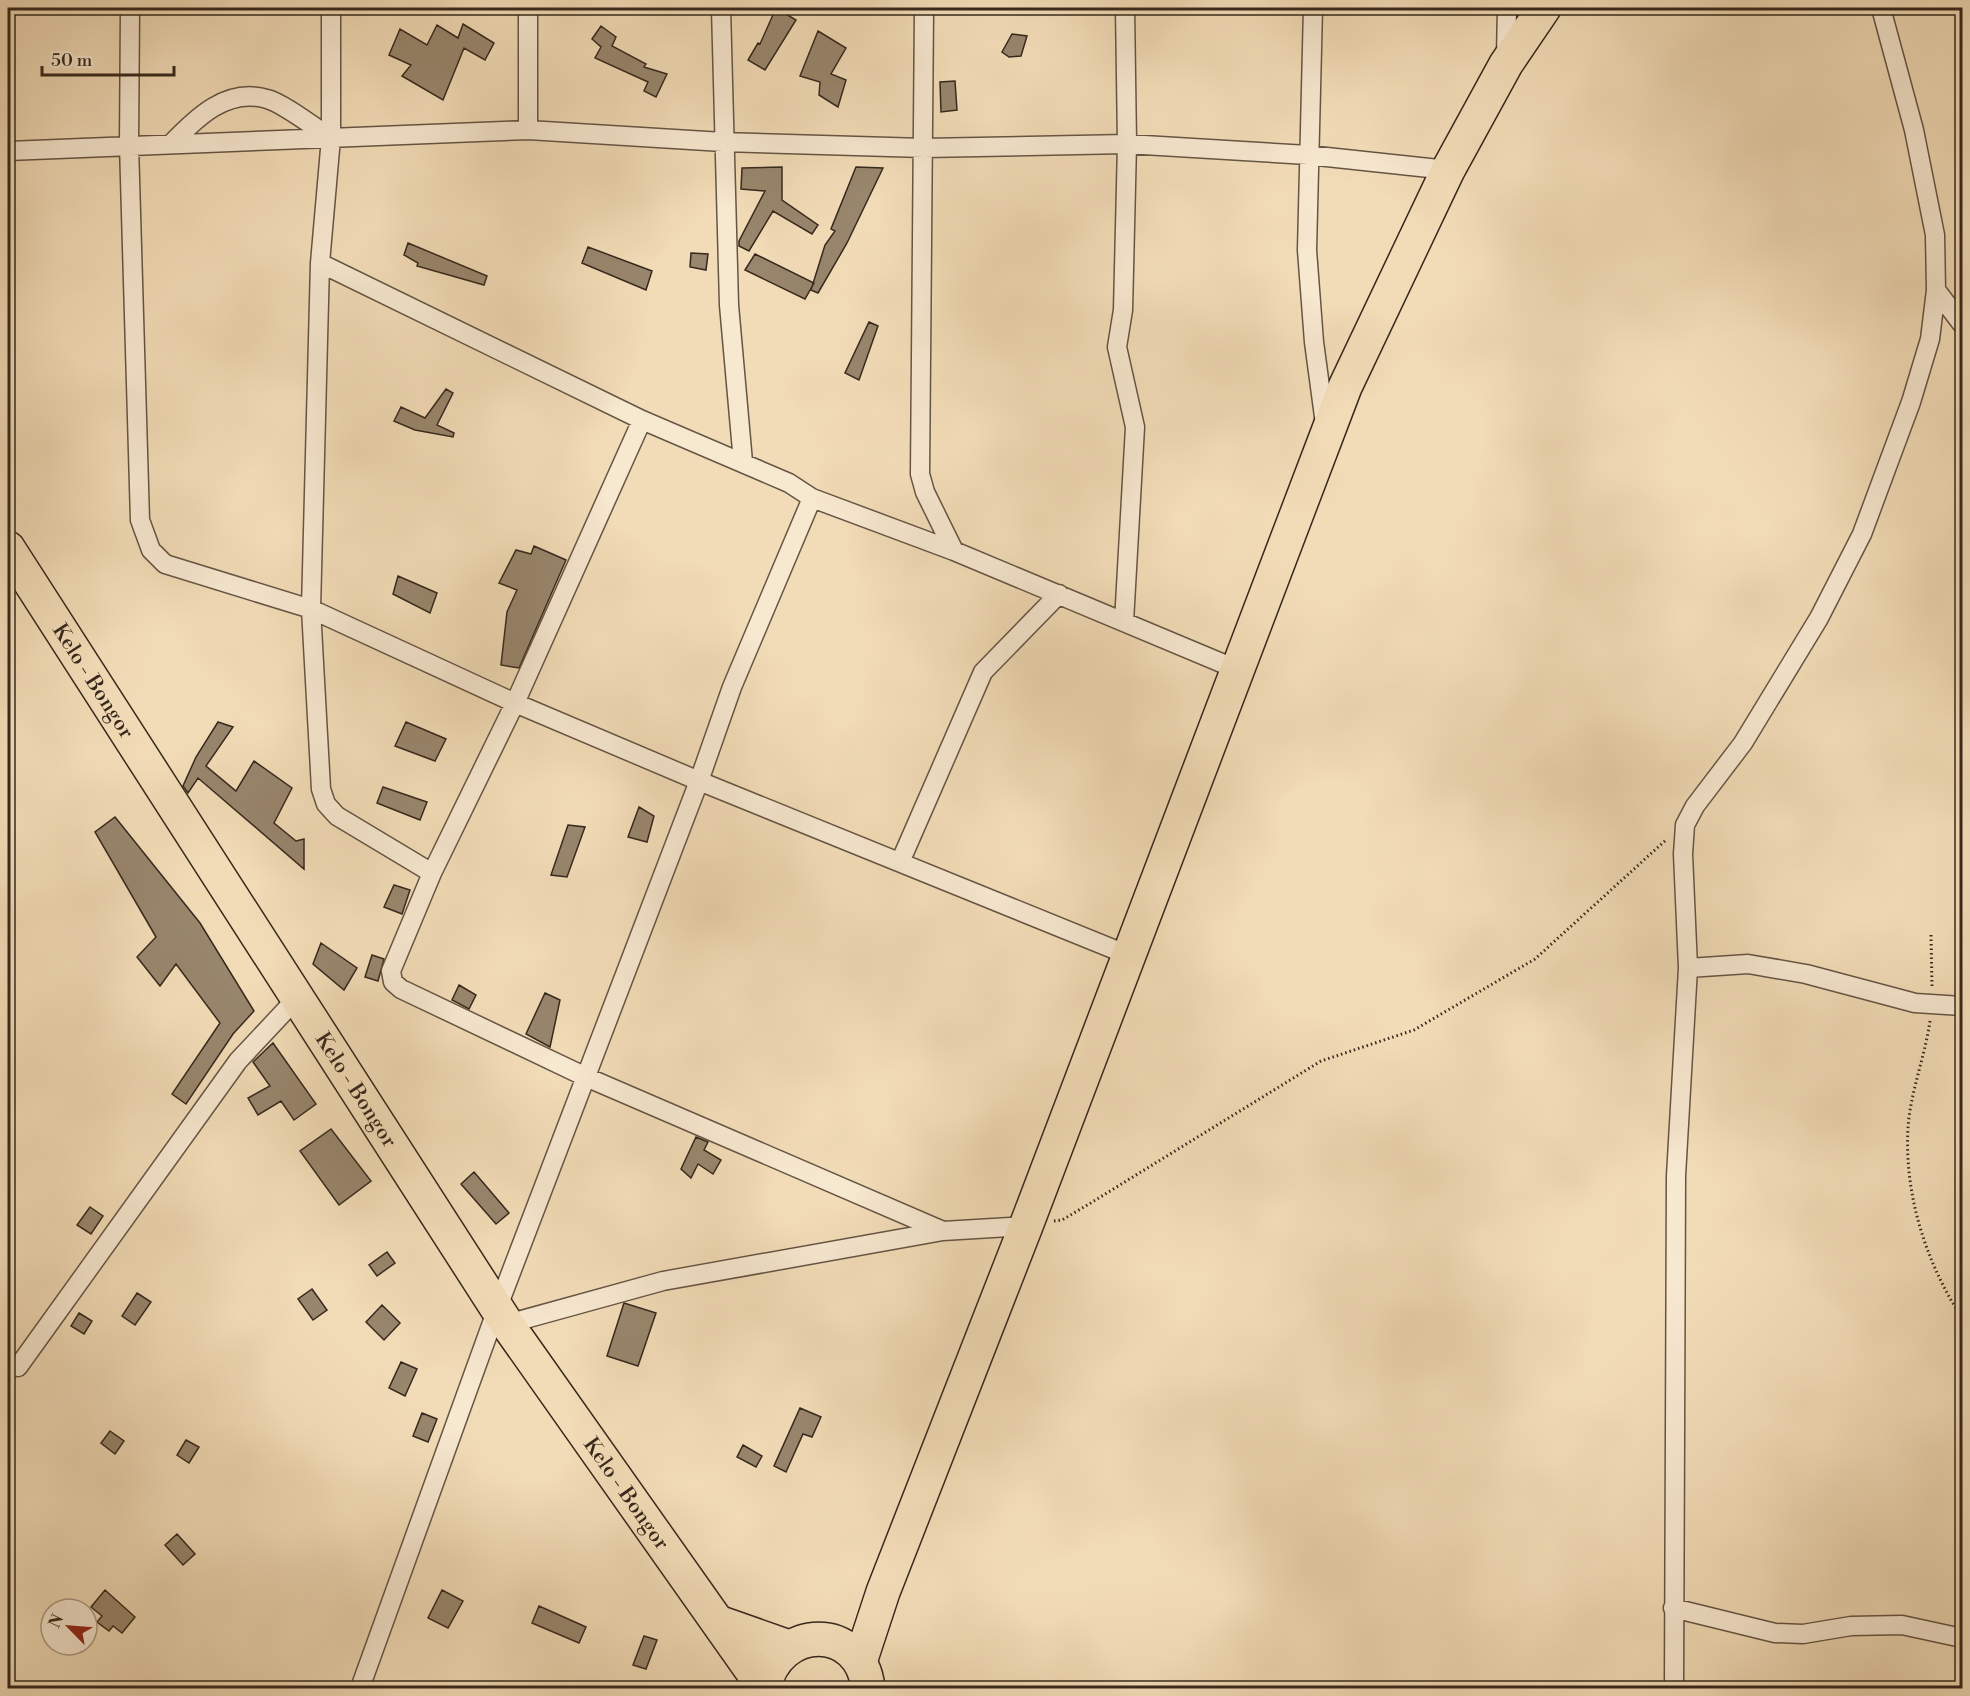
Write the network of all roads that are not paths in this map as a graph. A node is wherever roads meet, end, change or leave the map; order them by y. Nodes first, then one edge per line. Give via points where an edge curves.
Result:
1 (130, 8) edge
2 (332, 8) edge
3 (528, 8) edge
4 (721, 8) edge
5 (924, 8) edge
6 (1125, 8) edge
7 (1313, 8) edge
8 (1507, 8) edge
9 (1544, 8) edge
10 (1881, 8) edge
11 (1506, 64) junction
12 (528, 130) junction
13 (331, 138) junction
14 (723, 142) junction
15 (171, 144) junction
16 (1126, 144) junction
17 (129, 146) junction
18 (924, 148) junction
19 (8, 151) edge
20 (1308, 155) junction
21 (1448, 170) junction
22 (320, 263) junction
23 (1936, 290) junction
24 (1962, 324) edge
25 (642, 420) junction
26 (1326, 435) junction
27 (743, 462) junction
28 (812, 498) junction
29 (8, 548) edge
30 (954, 551) junction
31 (1059, 594) junction
32 (311, 609) junction
33 (1124, 622) junction
34 (1236, 669) junction
35 (514, 703) junction
36 (699, 781) junction
37 (901, 860) junction
38 (432, 873) junction
39 (1128, 955) junction
40 (1688, 968) junction
41 (297, 998) junction
42 (1962, 1006) edge
43 (586, 1077) junction
44 (1026, 1226) junction
45 (943, 1231) junction
46 (502, 1316) junction
47 (18, 1367) dead end
48 (883, 1592) junction
49 (1673, 1608) junction
50 (718, 1622) junction
51 (1962, 1638) edge
52 (826, 1640) junction
53 (789, 1647) junction
54 (864, 1675) edge
55 (764, 1688) edge
56 (360, 1689) edge
57 (1674, 1689) edge

1 - 17 street
2 - 13 street
3 - 12 street
4 - 14 street
5 - 18 street
6 - 16 street
7 - 20 street
8 - 11 street
9 - 11 highway
10 - 23 street via 1914,130 1935,235
11 - 21 highway
12 - 13 street
12 - 14 street
13 - 15 street
13 - 15 street via 268,99 237,96 200,114
13 - 22 street
14 - 18 street
14 - 27 street via 729,305
15 - 17 street
16 - 18 street
16 - 20 street
16 - 33 street via 1123,310 1117,347 1135,427
17 - 19 street
17 - 32 street via 140,520 151,550 165,564 185,572
18 - 30 street via 920,474
20 - 21 street
20 - 26 street via 1307,250
21 - 26 highway
22 - 25 street
22 - 32 street
23 - 24 street
23 - 40 street via 1930,339 1911,402 1862,534 1819,618 1754,724 1685,825
25 - 27 street
25 - 35 street
26 - 34 highway
27 - 28 street
28 - 30 street
28 - 36 street via 740,669
29 - 41 highway, Kelo - Bongor
30 - 31 street
31 - 33 street
31 - 37 street via 983,672
32 - 35 street
32 - 38 street via 321,789 326,804 337,816
33 - 34 street
34 - 39 highway
35 - 36 street
35 - 38 street
36 - 37 street
36 - 43 street
37 - 39 street
38 - 43 street via 391,971 393,982
39 - 44 highway
40 - 42 street via 1748,964 1806,974 1915,1003
40 - 49 street via 1676,1176
41 - 46 highway, Kelo - Bongor
41 - 47 street via 238,1061
43 - 45 street
43 - 46 street
44 - 45 street
44 - 48 highway
45 - 46 street via 663,1281
46 - 50 highway, Kelo - Bongor
46 - 56 street
48 - 52 highway
48 - 54 highway
49 - 51 street via 1775,1633 1902,1625
49 - 57 street
50 - 53 highway
50 - 55 highway, Kelo - Bongor
52 - 53 highway via 807,1640
52 - 54 highway via 839,1644
53 - 55 highway via 772,1665

